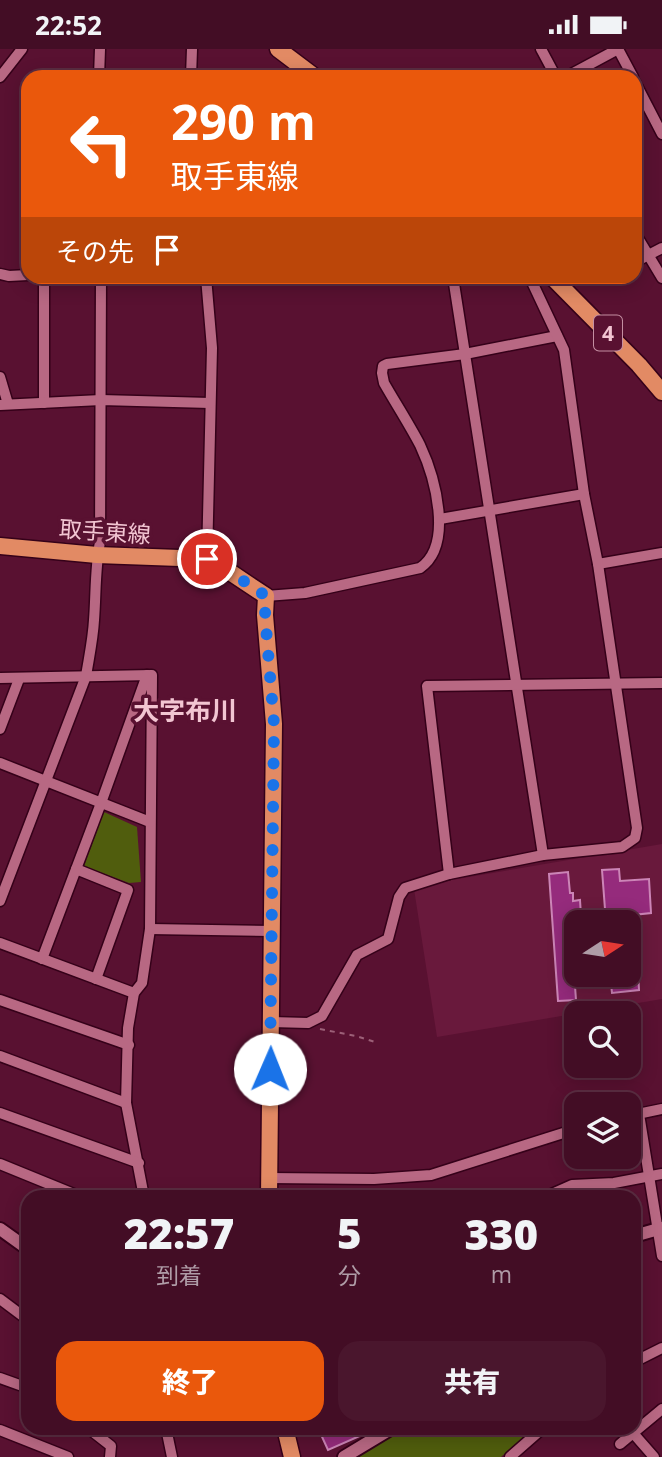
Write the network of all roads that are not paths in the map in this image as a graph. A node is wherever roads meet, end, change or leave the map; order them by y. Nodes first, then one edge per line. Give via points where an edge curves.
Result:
1 (22, 49) edge
2 (100, 49) edge
3 (192, 49) edge
4 (278, 49) edge
5 (541, 49) edge
6 (618, 49) edge
7 (99, 70) edge
8 (191, 70) edge
9 (305, 70) edge
10 (552, 70) edge
11 (579, 70) edge
12 (629, 70) edge
13 (0, 77) edge
14 (642, 95) edge
15 (662, 134) edge
16 (642, 246) edge
17 (662, 248) edge
18 (647, 256) junction
19 (642, 258) edge
20 (0, 274) edge
21 (21, 275) edge
22 (662, 278) edge
23 (44, 284) edge
24 (102, 284) edge
25 (207, 284) edge
26 (454, 284) edge
27 (533, 284) edge
28 (559, 284) edge
29 (557, 336) junction
30 (465, 354) junction
31 (0, 377) edge
32 (662, 392) edge
33 (101, 400) junction
34 (44, 403) junction
35 (210, 403) junction
36 (4, 404) edge
37 (583, 494) junction
38 (489, 510) junction
39 (440, 519) junction
40 (0, 545) edge
41 (662, 553) edge
42 (97, 555) junction
43 (207, 559) junction
44 (598, 564) junction
45 (266, 596) junction
46 (147, 675) junction
47 (86, 676) junction
48 (0, 678) edge
49 (19, 679) junction
50 (662, 683) edge
51 (615, 684) junction
52 (516, 685) junction
53 (0, 729) edge
54 (0, 763) edge
55 (45, 781) junction
56 (102, 803) junction
57 (150, 822) junction
58 (543, 855) junction
59 (76, 869) junction
60 (449, 874) junction
61 (0, 901) edge
62 (150, 929) junction
63 (272, 931) junction
64 (0, 943) edge
65 (42, 959) junction
66 (96, 978) junction
67 (134, 993) junction
68 (0, 1000) edge
69 (271, 1022) junction
70 (130, 1045) junction
71 (0, 1056) edge
72 (127, 1103) junction
73 (662, 1109) edge
74 (0, 1113) edge
75 (641, 1114) edge
76 (641, 1126) edge
77 (564, 1133) edge
78 (139, 1163) junction
79 (0, 1164) edge
80 (662, 1174) edge
81 (649, 1175) junction
82 (268, 1178) junction
83 (57, 1190) edge
84 (143, 1190) edge
85 (268, 1190) edge
86 (561, 1190) edge
87 (660, 1228) edge
88 (0, 1229) edge
89 (641, 1233) edge
90 (21, 1244) edge
91 (662, 1256) edge
92 (0, 1299) edge
93 (21, 1315) edge
94 (662, 1348) edge
95 (641, 1358) edge
96 (0, 1378) edge
97 (21, 1386) edge
98 (662, 1409) edge
99 (641, 1426) edge
100 (0, 1430) edge
101 (97, 1435) edge
102 (167, 1435) edge
103 (287, 1435) edge
104 (380, 1435) edge
105 (536, 1435) edge
106 (631, 1435) edge
107 (635, 1435) edge
108 (620, 1444) dead end
109 (514, 1456) edge
110 (68, 1457) edge
111 (110, 1457) edge
112 (172, 1457) edge
113 (292, 1457) edge
114 (344, 1457) edge
115 (654, 1457) edge

1 - 13 street
2 - 7 street
3 - 8 street
4 - 9 main road
5 - 10 street
6 - 11 street
6 - 12 street
14 - 15 street
16 - 18 street
17 - 18 street
18 - 19 street
18 - 22 street
20 - 21 street
23 - 34 street
24 - 33 street
25 - 35 street via 212,348
26 - 30 street
27 - 29 street
28 - 32 main road, 4
29 - 30 street
29 - 37 street via 564,350
30 - 38 street
30 - 39 street via 383,366 384,383 421,448
31 - 36 street
33 - 34 street
33 - 35 street
33 - 42 street
34 - 36 street
35 - 43 street
37 - 38 street
37 - 44 street
38 - 39 street
38 - 52 street
39 - 45 street via 437,548 420,568 305,593
40 - 42 main road, 取手東線
41 - 44 street
42 - 43 main road, 取手東線
42 - 47 street
43 - 45 main road, 取手東線
44 - 51 street
45 - 63 main road via 274,724
46 - 47 street
46 - 56 street
46 - 57 street via 152,674
47 - 49 street
47 - 55 street
48 - 49 street
49 - 53 street
50 - 51 street
51 - 52 street
51 - 58 street via 638,828 635,838 622,847
52 - 58 street
52 - 60 street via 426,686
54 - 55 street
55 - 56 street
55 - 61 street
56 - 57 street
56 - 59 street
57 - 62 street
58 - 60 street
59 - 65 street
59 - 66 street via 128,890
60 - 69 street via 405,888 388,939 357,955 322,1016 308,1023
62 - 63 street
62 - 67 street via 142,983
63 - 69 main road
64 - 65 street
65 - 66 street
66 - 67 street
67 - 70 street
68 - 70 street
69 - 82 main road
70 - 72 street
71 - 72 street
72 - 78 street
73 - 75 street
74 - 78 street
76 - 81 street
77 - 82 street via 431,1175
78 - 84 street
79 - 83 street
80 - 81 street
81 - 86 street
81 - 87 street
82 - 85 main road
87 - 89 street
87 - 91 street
88 - 90 street
92 - 93 street
94 - 95 street
96 - 97 street
98 - 99 street
100 - 110 street
101 - 111 street via 111,1445
102 - 112 street
103 - 113 main road
104 - 114 street
105 - 109 street
106 - 108 street
107 - 115 street

